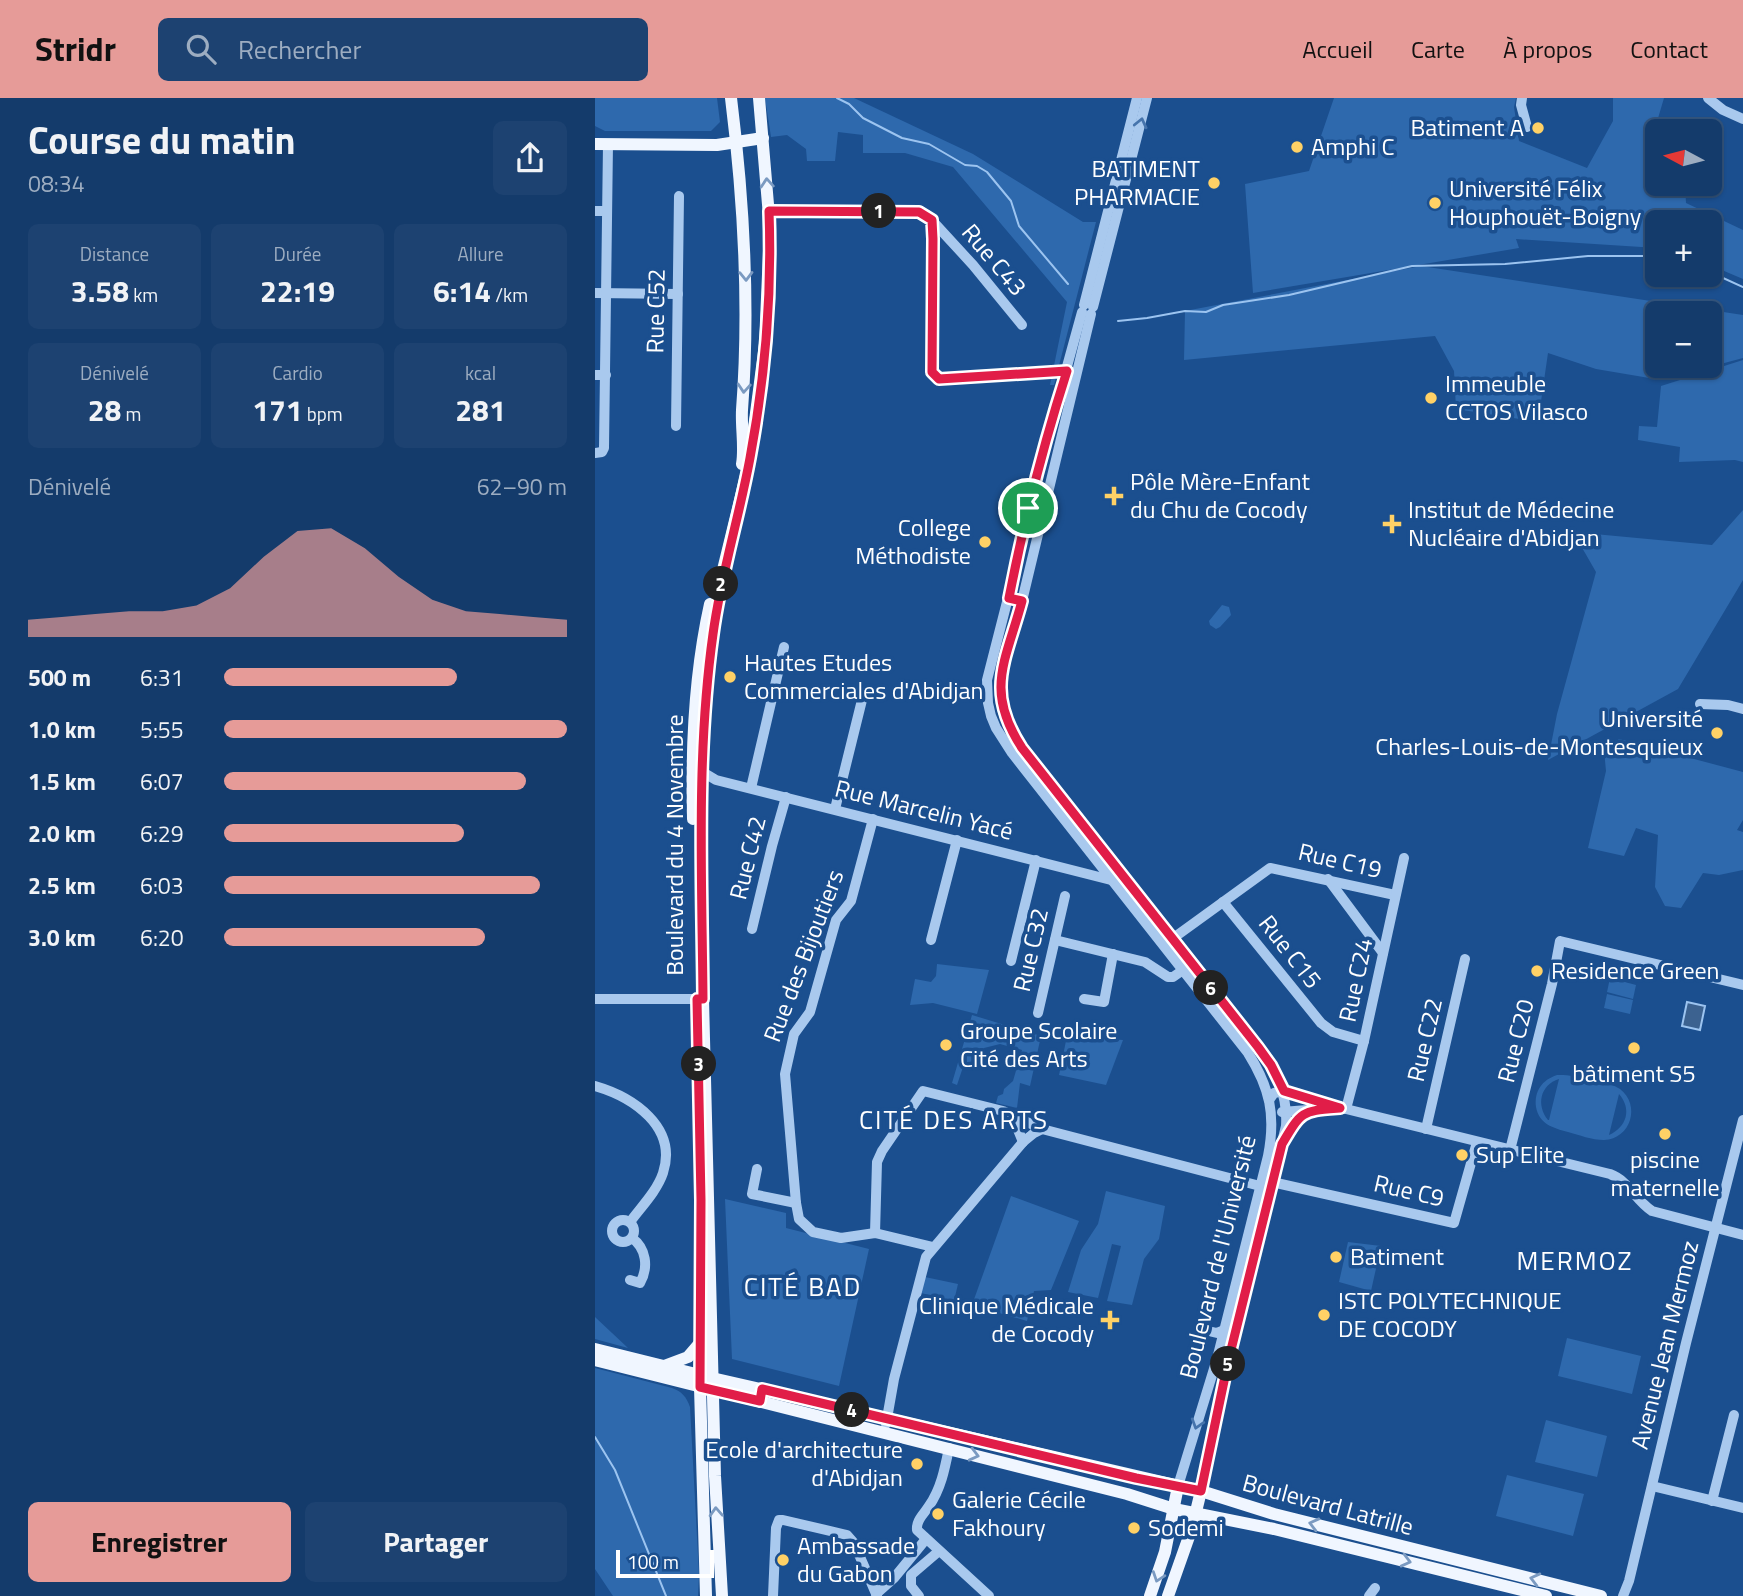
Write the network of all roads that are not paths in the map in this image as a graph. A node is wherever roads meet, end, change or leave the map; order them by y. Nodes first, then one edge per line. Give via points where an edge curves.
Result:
1 (731, 98) edge
2 (759, 98) edge
3 (1137, 98) edge
4 (1147, 98) edge
5 (1522, 98) edge
6 (1708, 98) edge
7 (1743, 119) edge
8 (1527, 127) dead end
9 (763, 138) junction
10 (737, 142) junction
11 (601, 144) edge
12 (678, 196) dead end
13 (595, 211) edge
14 (607, 211) junction
15 (769, 211) junction
16 (932, 220) junction
17 (1096, 278) junction
18 (595, 293) edge
19 (607, 294) junction
20 (678, 294) junction
21 (1022, 325) dead end
22 (1072, 372) junction
23 (600, 375) edge
24 (676, 426) dead end
25 (598, 452) edge
26 (1009, 598) junction
27 (1022, 601) junction
28 (784, 647) dead end
29 (863, 696) dead end
30 (1700, 704) dead end
31 (1743, 709) edge
32 (697, 777) junction
33 (751, 788) junction
34 (786, 797) junction
35 (835, 809) junction
36 (873, 819) junction
37 (957, 840) junction
38 (1404, 858) dead end
39 (1036, 860) junction
40 (1116, 876) junction
41 (1328, 879) junction
42 (1395, 895) junction
43 (1065, 896) dead end
44 (1223, 902) junction
45 (753, 929) dead end
46 (1172, 939) junction
47 (931, 940) dead end
48 (1055, 940) junction
49 (1383, 953) junction
50 (1113, 954) junction
51 (1465, 959) dead end
52 (1011, 961) dead end
53 (1183, 970) junction
54 (1743, 985) edge
55 (595, 999) edge
56 (700, 999) junction
57 (1084, 999) dead end
58 (1038, 1013) dead end
59 (1364, 1041) junction
60 (595, 1086) edge
61 (1284, 1091) junction
62 (1270, 1103) junction
63 (1343, 1108) junction
64 (1307, 1111) junction
65 (1286, 1112) junction
66 (1012, 1115) junction
67 (1743, 1120) edge
68 (1042, 1129) junction
69 (1426, 1129) junction
70 (1023, 1142) junction
71 (1476, 1142) junction
72 (1282, 1144) junction
73 (1510, 1150) junction
74 (757, 1169) dead end
75 (1272, 1182) junction
76 (1261, 1186) junction
77 (796, 1203) junction
78 (630, 1222) junction
79 (1716, 1228) junction
80 (875, 1233) junction
81 (1743, 1235) edge
82 (632, 1238) junction
83 (933, 1247) junction
84 (629, 1280) dead end
85 (1204, 1330) dead end
86 (1221, 1333) junction
87 (1235, 1336) junction
88 (700, 1343) junction
89 (595, 1349) edge
90 (595, 1360) edge
91 (664, 1366) junction
92 (675, 1381) junction
93 (706, 1383) junction
94 (761, 1395) junction
95 (737, 1396) junction
96 (701, 1413) junction
97 (1734, 1415) dead end
98 (888, 1418) junction
99 (714, 1419) junction
100 (884, 1432) junction
101 (949, 1448) junction
102 (1178, 1486) junction
103 (1652, 1486) junction
104 (1201, 1491) junction
105 (1712, 1501) junction
106 (1743, 1508) edge
107 (1174, 1509) junction
108 (1196, 1514) junction
109 (926, 1539) junction
110 (939, 1551) junction
111 (1629, 1581) junction
112 (877, 1595) edge
113 (706, 1596) edge
114 (722, 1596) edge
115 (773, 1596) edge
116 (919, 1596) edge
117 (989, 1596) edge
118 (1150, 1596) edge
119 (1168, 1596) edge
120 (1546, 1596) edge
121 (1601, 1596) edge
122 (1623, 1596) edge
123 (1630, 1596) edge

1 - 10 main road, Boulevard du 4 Novembre
2 - 9 main road, Boulevard du 4 Novembre
3 - 17 street, Boulevard de l'Université
17 -> 4 street, Boulevard de l'Université
5 - 8 street
6 - 7 street
9 - 10 main road
15 -> 9 main road, Boulevard du 4 Novembre
10 - 11 main road
10 -> 32 main road, Boulevard du 4 Novembre via 746,282 743,456 706,622 692,727
11 - 14 street
12 - 20 street, Rue C52
13 - 14 street
14 - 19 street
15 - 16 street, Rue C43 via 919,212
15 - 32 main road, Boulevard du 4 Novembre via 766,332 758,407 717,605
16 - 21 street, Rue C43
16 - 22 street via 935,377
17 - 22 street, Boulevard de l'Université
18 - 19 street
19 - 20 street
19 - 23 street
20 - 24 street, Rue C52
22 - 26 street, Boulevard de l'Université via 1049,427
22 - 27 street, Boulevard de l'Université
23 - 25 street via 604,448
26 - 27 street
26 - 40 street, Boulevard de l'Université via 987,680 991,716 1012,753
27 - 40 street, Boulevard de l'Université via 1000,682 1003,712 1022,748
28 - 33 street
29 - 35 street
30 - 31 street
32 - 33 street, Rue Marcelin Yacé
32 - 56 main road, Boulevard du 4 Novembre
33 - 34 street, Rue Marcelin Yacé
34 - 35 street, Rue Marcelin Yacé
34 - 45 street, Rue C42
35 - 36 street, Rue Marcelin Yacé
36 - 37 street, Rue Marcelin Yacé
36 - 77 street, Rue des Bijoutiers via 851,901 836,920 809,1013 794,1034 785,1074
37 - 39 street, Rue Marcelin Yacé
37 - 47 street
38 - 42 street, Rue C24
39 - 40 street, Rue Marcelin Yacé
39 - 52 street
40 - 46 street, Boulevard de l'Université
40 - 53 street, Boulevard de l'Université
41 - 42 street, Rue C19
41 - 44 street, Rue C19 via 1270,868
41 - 49 street
42 - 49 street, Rue C24
43 - 48 street, Rue C32
44 - 46 street, Rue C19
44 - 59 street, Rue C15 via 1321,1023 1333,1032
46 - 61 street, Boulevard de l'Université via 1258,1047
48 - 50 street
48 - 58 street, Rue C32
49 - 59 street, Rue C24
50 - 53 street via 1145,962 1168,977
50 - 57 street via 1104,1002
51 - 69 street, Rue C22
53 - 62 street, Boulevard de l'Université via 1248,1053 1263,1078
54 - 73 street, Rue C20 via 1560,941
55 - 56 street
56 - 88 main road, Boulevard du 4 Novembre
56 - 93 main road, Boulevard du 4 Novembre
59 - 63 street, Rue C24
60 - 78 street via 639,1108 663,1138 662,1175
61 - 62 street via 1273,1093
61 - 63 street
61 - 65 street, Boulevard de l'Université
62 - 65 street via 1278,1112
62 - 76 street, Boulevard de l'Université via 1270,1144
63 - 64 street
63 - 69 street
64 - 65 street
64 - 72 street
65 - 72 street, Boulevard de l'Université
66 - 68 street
66 - 70 street
66 - 80 street via 923,1091 877,1162
67 - 79 street, Avenue Jean Mermoz
68 - 70 street
68 - 76 street
69 - 71 street
70 - 83 street
71 - 73 street
71 - 75 street, Rue C9 via 1454,1223
72 - 75 street, Boulevard de l'Université
73 - 79 street via 1610,1174 1620,1178 1652,1211
74 - 77 street via 752,1194
75 - 87 street, Boulevard de l'Université
76 - 86 street, Boulevard de l'Université
77 - 80 street, Rue des Bijoutiers via 799,1219 813,1232 841,1238
78 - 82 street
78 - 82 street via 618,1222 613,1233 621,1242
79 - 81 street
79 - 103 street, Avenue Jean Mermoz
80 - 83 street, Rue des Bijoutiers
82 - 84 street via 643,1248 645,1263 640,1283
83 - 98 street via 917,1288
85 - 86 street
86 - 87 street
86 -> 102 street, Boulevard de l'Université
87 - 104 street, Boulevard de l'Université
88 - 91 main road via 688,1357
88 - 93 main road, Boulevard du 4 Novembre
89 - 91 main road, Boulevard Latrille
90 - 92 main road, Boulevard Latrille
91 - 93 main road, Boulevard Latrille
92 - 93 main road, Boulevard Latrille
92 - 96 main road
93 - 94 main road, Boulevard Latrille
93 - 95 main road, Boulevard Latrille
93 - 96 main road, Boulevard du 4 Novembre
93 - 99 main road, Boulevard du 4 Novembre
94 - 95 main road, Boulevard Latrille
94 - 98 main road, Boulevard Latrille
94 - 100 main road, Boulevard Latrille
95 - 99 main road via 726,1402
96 - 113 main road, Boulevard du 4 Novembre
97 - 105 street
98 - 100 street
98 - 102 main road, Boulevard Latrille
114 -> 99 main road, Boulevard du 4 Novembre
100 - 101 main road, Boulevard Latrille
101 -> 107 main road, Boulevard Latrille
101 - 109 street via 935,1497 916,1525
102 - 104 main road, Boulevard Latrille
102 - 107 main road, Boulevard de l'Université
103 - 105 street
103 - 111 street, Avenue Jean Mermoz
104 - 108 main road, Boulevard de l'Université
121 -> 104 main road, Boulevard Latrille via 1274,1514
105 - 106 street
107 - 108 main road, Boulevard Latrille
107 -> 118 main road, Boulevard de l'Université
108 - 119 main road, Boulevard de l'Université
108 -> 120 main road, Boulevard Latrille
109 - 110 street
109 - 112 street
110 - 116 street via 911,1575 911,1586
110 - 117 street
111 - 122 street, Avenue Jean Mermoz
111 - 123 street, Avenue Jean Mermoz
112 - 115 street via 847,1535 779,1520

